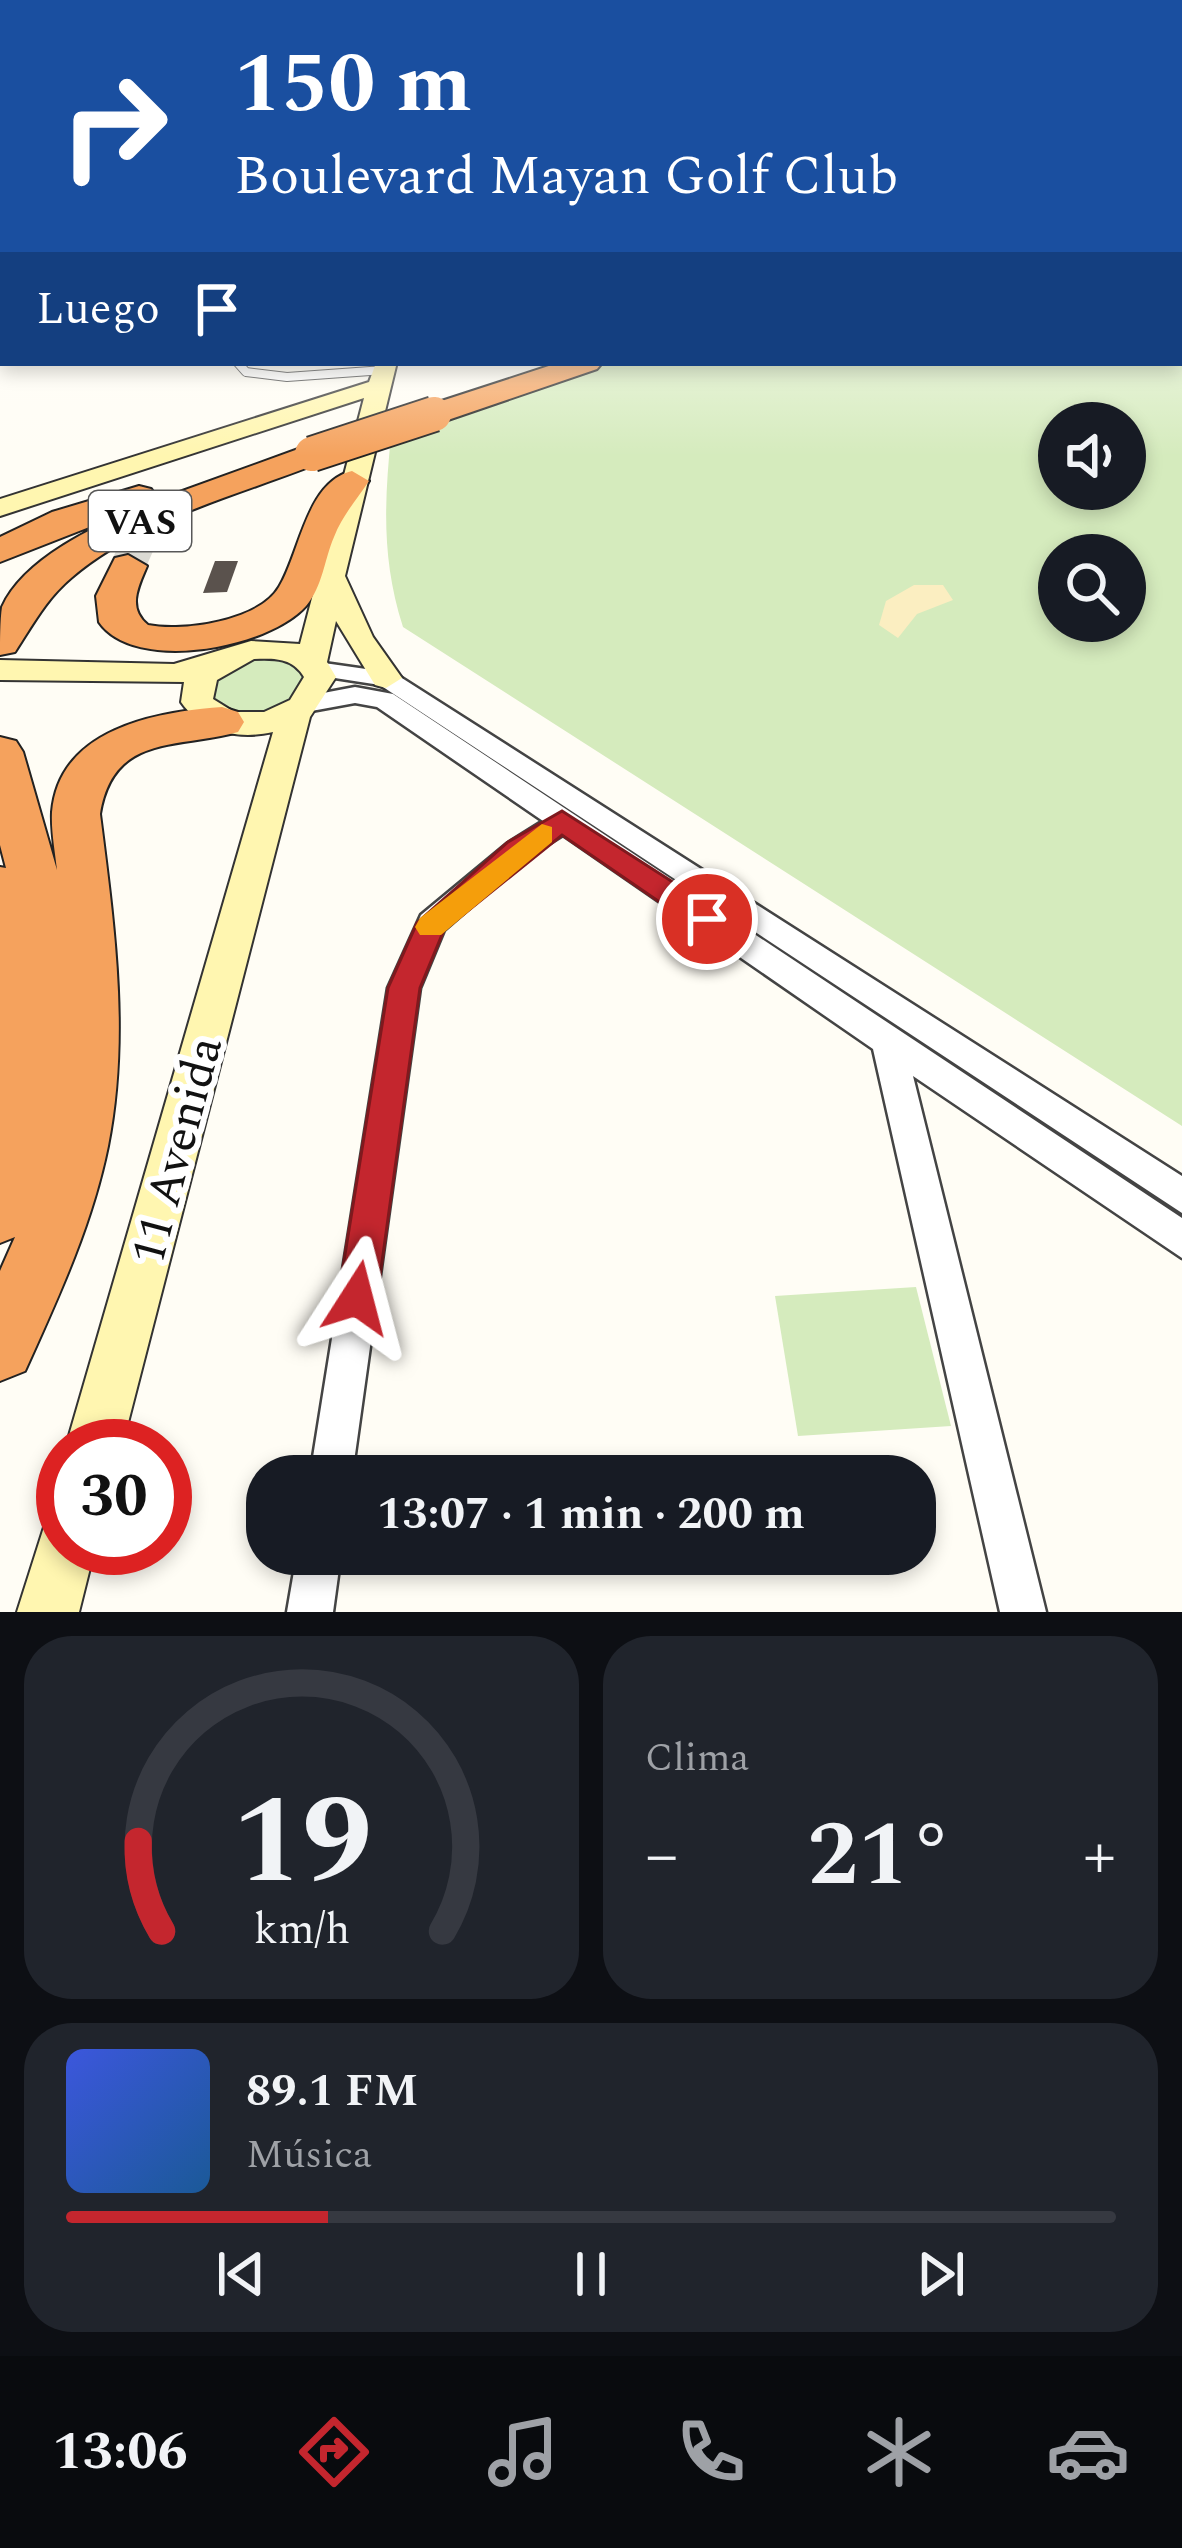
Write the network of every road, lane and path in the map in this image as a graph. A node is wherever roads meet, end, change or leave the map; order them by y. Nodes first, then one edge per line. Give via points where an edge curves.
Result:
1 (241, 366) edge
2 (548, 366) edge
3 (576, 366) edge
4 (383, 373) edge
5 (432, 409) junction
6 (365, 438) junction
7 (246, 447) junction
8 (310, 452) junction
9 (352, 482) junction
10 (0, 508) edge
11 (0, 551) edge
12 (334, 564) junction
13 (0, 639) edge
14 (265, 650) junction
15 (204, 653) junction
16 (315, 665) junction
17 (386, 678) junction
18 (0, 694) edge
19 (300, 708) junction
20 (218, 716) junction
21 (0, 752) edge
22 (562, 821) junction
23 (257, 854) junction
24 (0, 886) edge
25 (888, 1042) junction
26 (1182, 1196) edge
27 (0, 1212) edge
28 (1182, 1240) edge
29 (0, 1333) edge
30 (0, 1346) edge
31 (101, 1419) edge
32 (334, 1455) edge
33 (58, 1575) edge
34 (316, 1575) edge
35 (48, 1612) edge
36 (310, 1612) edge
37 (1023, 1612) edge

1 - 4 lane via 287,377
2 - 5 highway, VAS
3 - 5 highway, VAS
4 - 6 main road
4 - 7 main road
5 - 8 highway, VAS, bridge
6 - 7 main road via 353,424 326,419
6 - 9 main road
7 - 8 highway, VAS
7 - 10 main road
7 - 11 highway
7 - 13 highway, VAS via 46,560
8 - 13 highway, VAS via 101,540 38,588
8 - 15 highway via 171,514 133,554 115,599 124,626
9 - 12 main road
9 - 15 highway via 320,527 290,600
12 - 14 main road via 304,630
12 - 16 main road
12 - 17 main road via 358,637
13 - 15 main road via 174,674
14 - 15 highway
14 - 16 main road
15 - 20 main road via 198,684
16 - 17 street
16 - 19 main road, 11 Avenida via 319,687
17 - 26 street
18 - 20 main road
19 - 20 main road via 266,723
19 - 22 street via 355,695 384,700
19 - 23 main road, 11 Avenida
20 - 23 main road, 11 Avenida via 255,736 268,758
20 - 30 highway via 130,740 99,758 79,787 94,983 92,1076 59,1217
21 - 29 highway via 40,902 58,1076 48,1159
22 - 25 street
22 - 32 street via 432,923 404,988
23 - 31 main road, 11 Avenida
24 - 27 highway via 18,986 22,1072
25 - 28 street
25 - 37 street
33 - 35 main road
34 - 36 street

